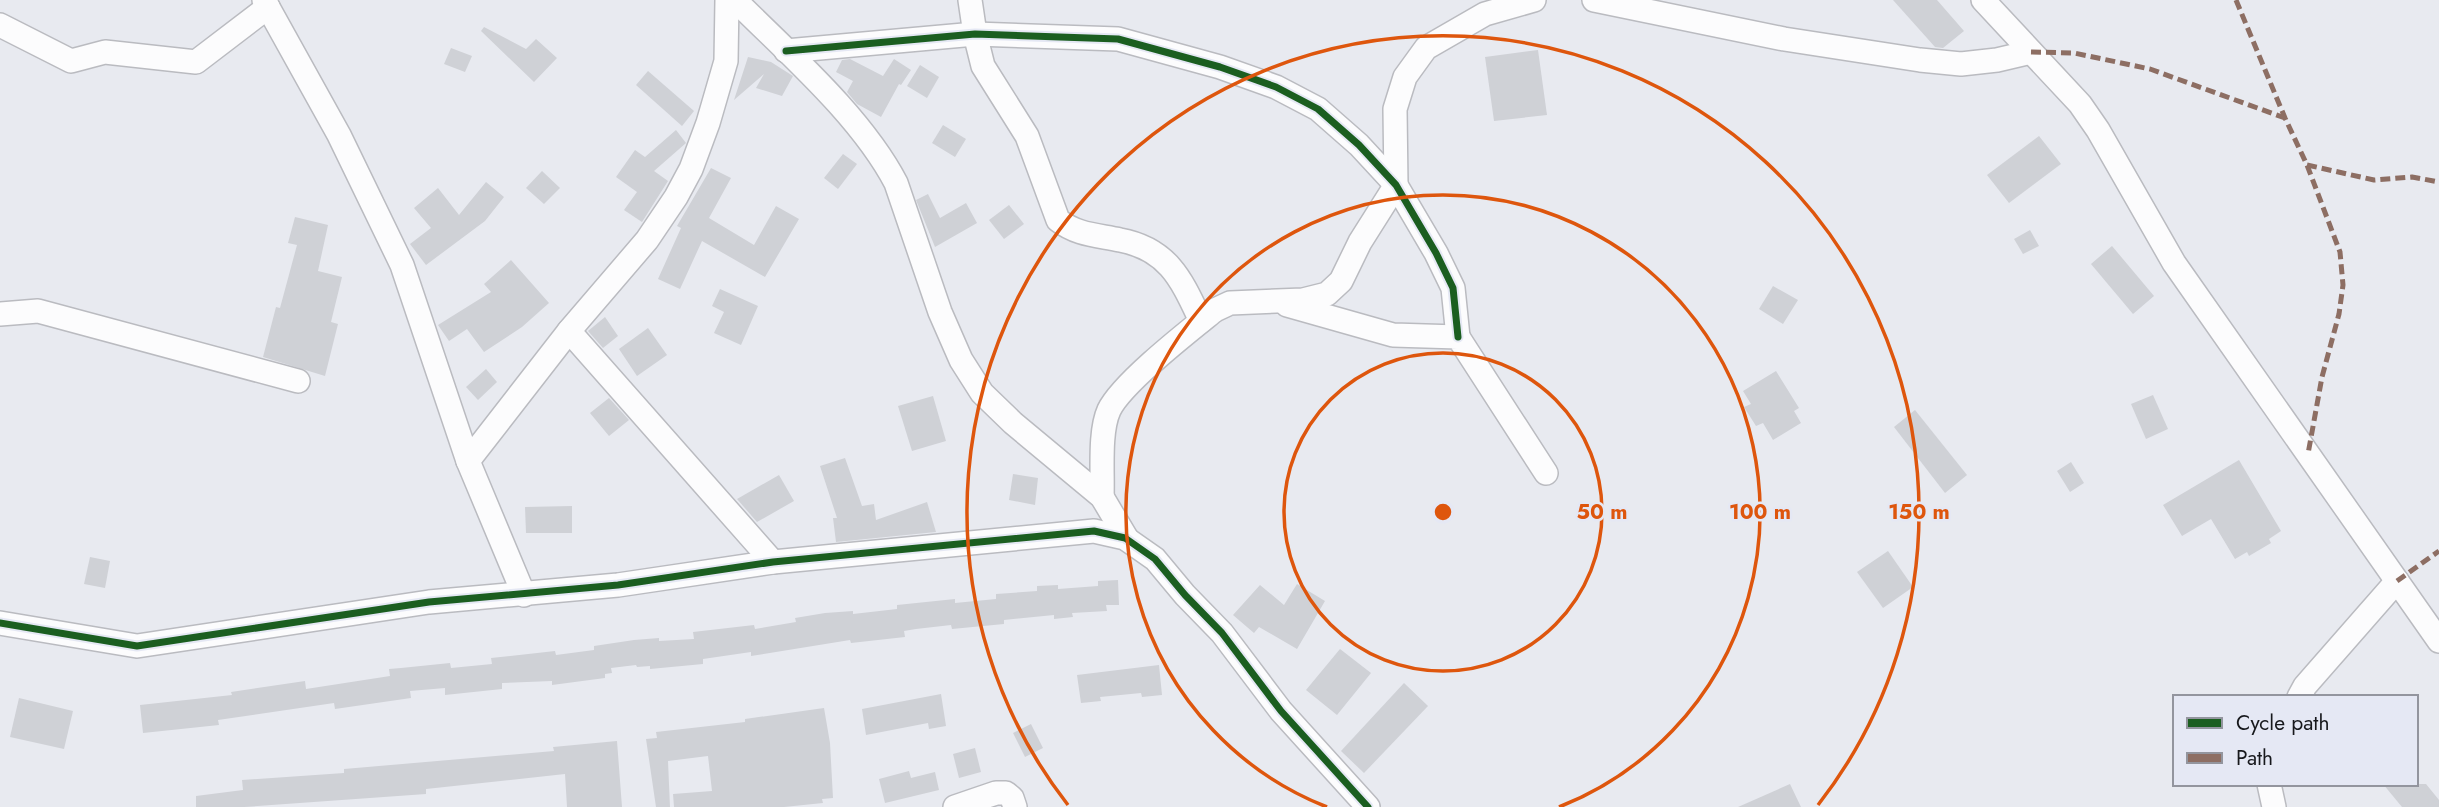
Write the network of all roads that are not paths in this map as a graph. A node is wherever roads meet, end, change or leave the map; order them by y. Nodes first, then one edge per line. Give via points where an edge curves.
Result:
1 (727, 0) edge
2 (735, 0) edge
3 (970, 0) edge
4 (1534, 0) edge
5 (1594, 0) edge
6 (1983, 0) edge
7 (266, 4) edge
8 (0, 25) edge
9 (975, 34) junction
10 (786, 51) junction
11 (2031, 52) junction
12 (1396, 185) junction
13 (1274, 301) junction
14 (0, 314) edge
15 (1201, 321) junction
16 (569, 331) junction
17 (1458, 337) junction
18 (298, 381) dead end
19 (468, 461) junction
20 (1546, 473) dead end
21 (1102, 496) junction
22 (1127, 539) junction
23 (773, 562) junction
24 (2398, 581) junction
25 (524, 595) junction
26 (0, 623) edge
27 (2439, 641) edge
28 (2300, 695) edge
29 (2269, 786) edge
30 (955, 807) edge
31 (1015, 807) edge
32 (1368, 807) edge
33 (2274, 807) edge

1 - 16 street via 726,61 691,169 647,240
2 - 10 street
3 - 9 street
4 - 12 street via 1485,14 1426,48 1405,77 1395,109
5 - 11 street via 1784,39 1920,60 1961,64
6 - 11 street
7 - 8 street via 196,62 105,52 71,61
7 - 19 street via 340,135 402,265
9 - 10 street
9 - 12 street via 1118,39 1265,83 1318,109
9 - 15 street via 983,66 1027,136 1058,220 1069,229 1147,248 1181,278
10 - 21 street via 821,85 887,166 940,312 982,393
11 - 24 street via 2098,130 2174,263
12 - 13 street via 1341,281 1327,294
12 - 17 street via 1453,288
13 - 15 street via 1230,303
13 - 17 street via 1393,335
14 - 18 street via 38,311
15 - 21 street via 1121,392 1109,412
16 - 19 street
16 - 23 street
17 - 20 street
19 - 25 street
21 - 22 street
22 - 23 street via 1094,531
22 - 32 street via 1155,559 1222,633 1281,711
23 - 25 street
24 - 27 street
24 - 28 street
25 - 26 street via 429,602 137,646
29 - 33 street
30 - 31 street via 1006,793

